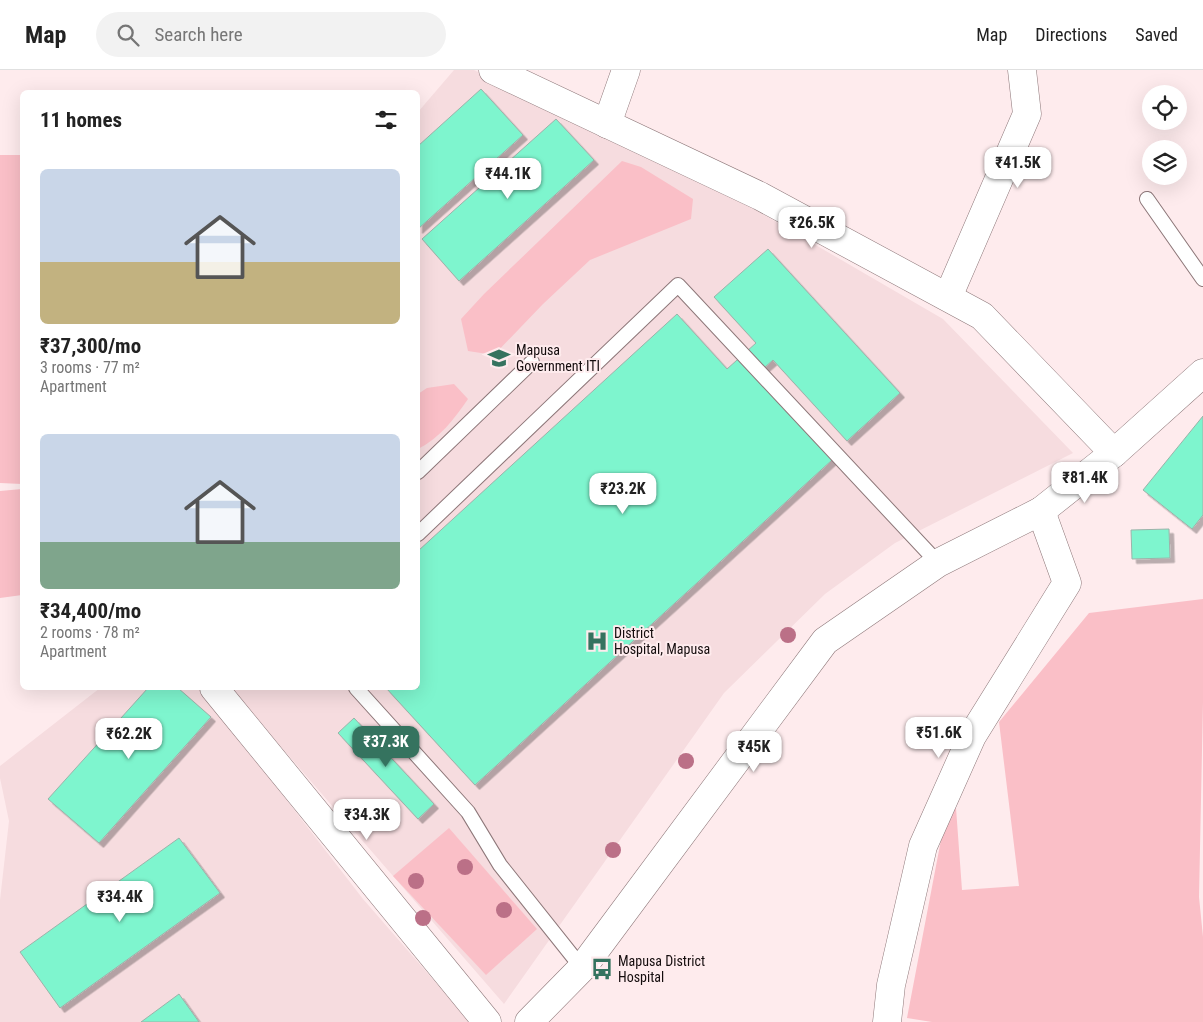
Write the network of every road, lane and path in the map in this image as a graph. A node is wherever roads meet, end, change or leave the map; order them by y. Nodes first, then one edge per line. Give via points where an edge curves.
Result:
1 (493, 70) edge
2 (626, 70) edge
3 (1022, 70) edge
4 (607, 124) junction
5 (1147, 199) dead end
6 (1203, 279) edge
7 (948, 297) junction
8 (532, 362) dead end
9 (1203, 373) edge
10 (1114, 454) junction
11 (420, 470) edge
12 (1041, 512) junction
13 (420, 532) edge
14 (938, 563) junction
15 (216, 690) edge
16 (358, 690) edge
17 (582, 968) junction
18 (487, 1022) edge
19 (529, 1022) edge
20 (887, 1022) edge

1 - 4 street
2 - 4 street
3 - 7 street via 1027,114
4 - 7 street via 760,196
5 - 6 lane
7 - 10 street via 982,316
8 - 11 lane
9 - 10 street
10 - 12 street
12 - 14 street
12 - 20 street via 1067,583 972,736 923,846 891,985
13 - 14 lane via 678,285
14 - 17 street via 825,641
15 - 18 street
16 - 17 lane via 468,812 500,865
17 - 19 street

